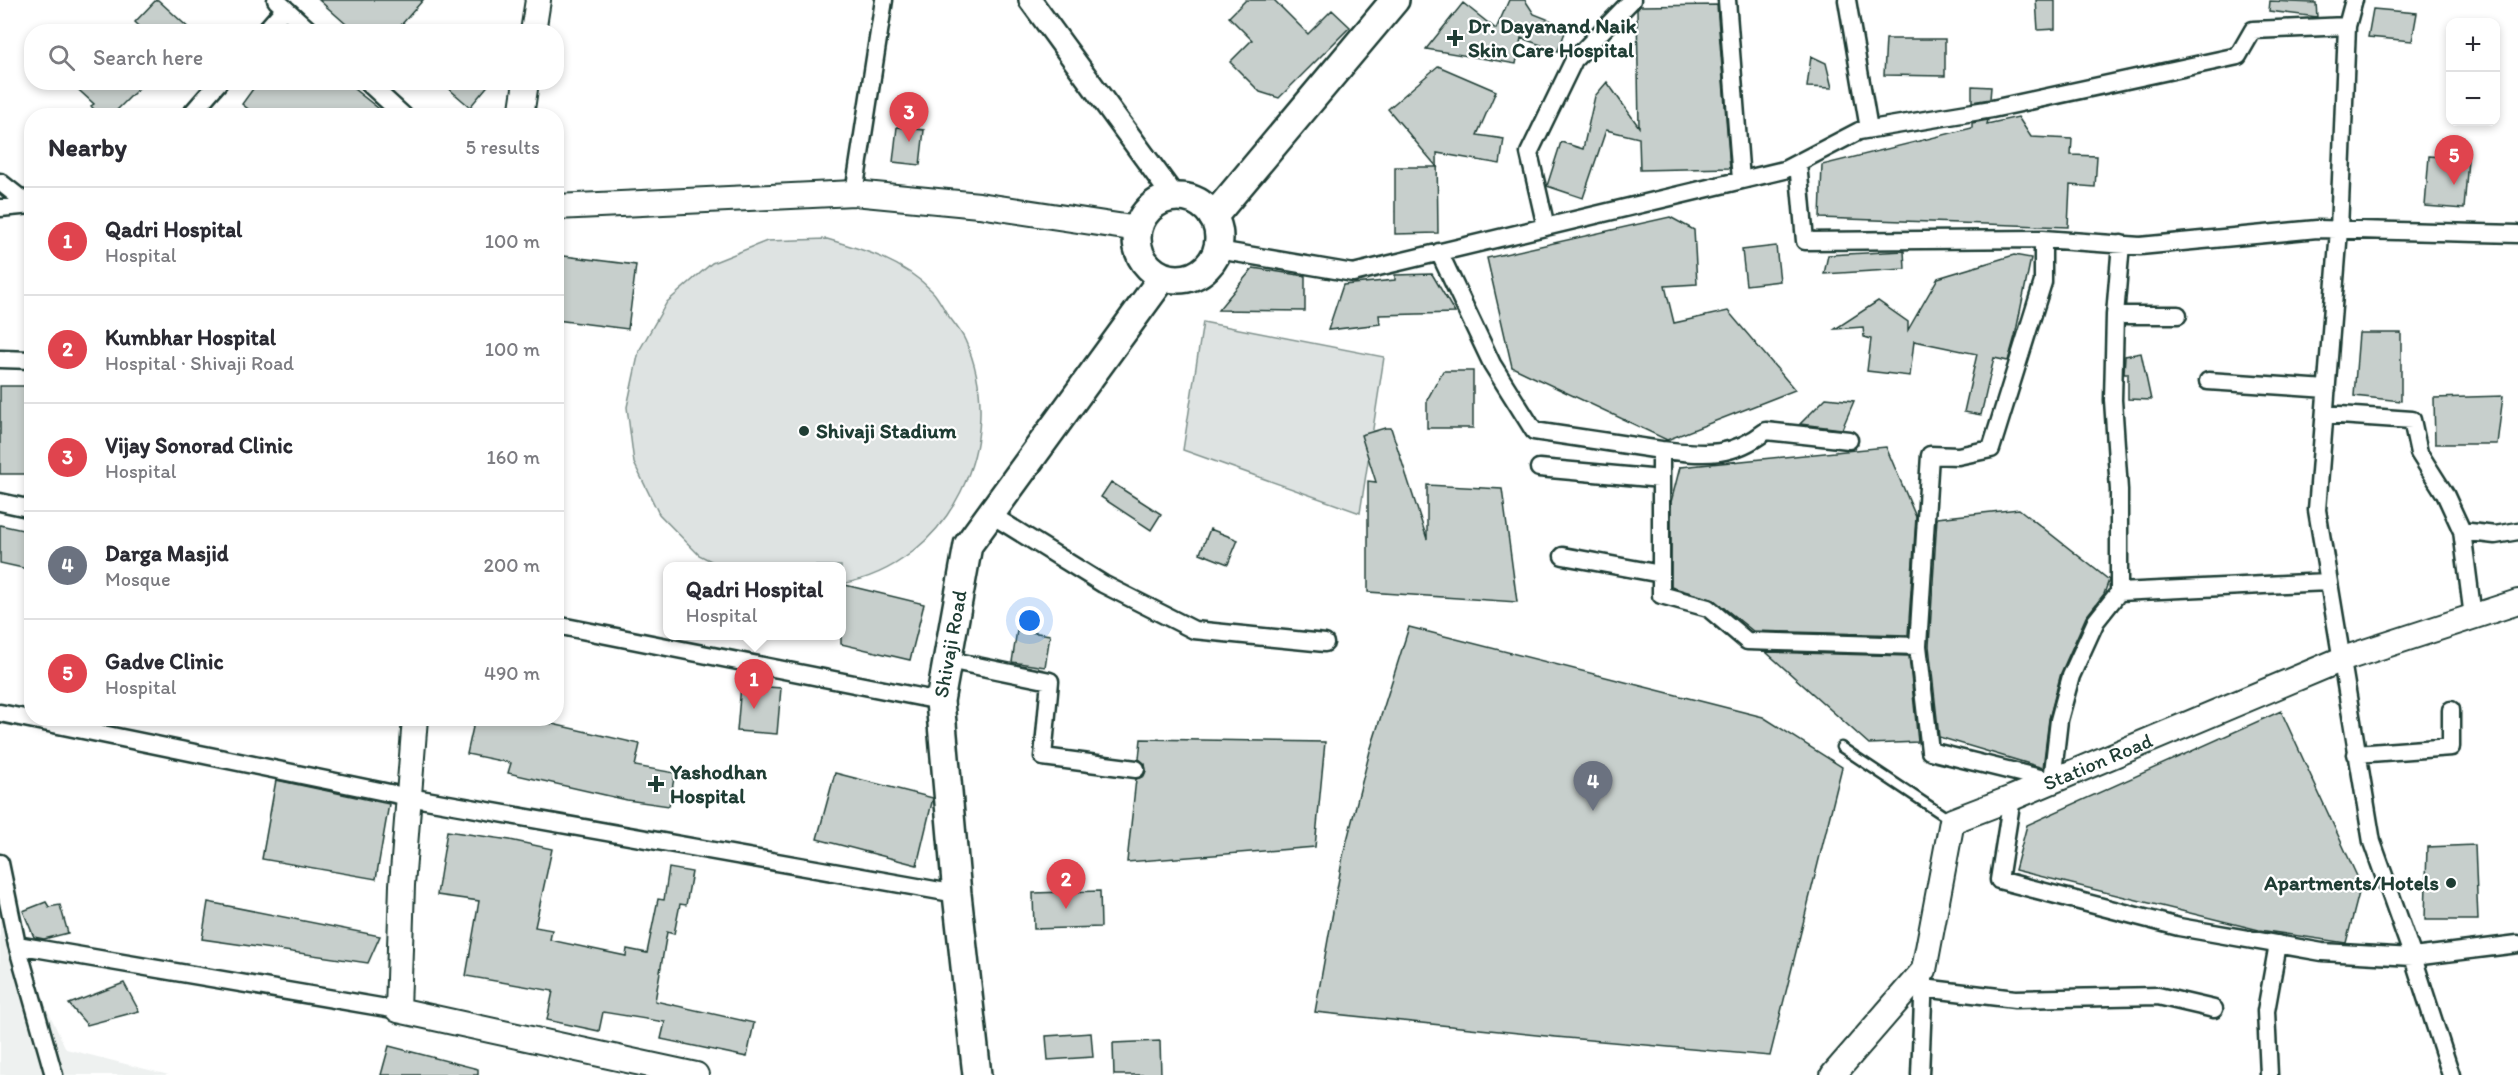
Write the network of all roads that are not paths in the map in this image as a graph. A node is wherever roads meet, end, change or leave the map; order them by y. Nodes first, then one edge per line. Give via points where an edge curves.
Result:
1 (538, 0) edge
2 (884, 0) edge
3 (1030, 0) edge
4 (1395, 0) edge
5 (1632, 0) edge
6 (1727, 0) edge
7 (1847, 0) edge
8 (2354, 0) edge
9 (281, 4) edge
10 (269, 24) edge
11 (302, 24) edge
12 (534, 24) edge
13 (2348, 26) junction
14 (212, 90) edge
15 (376, 90) edge
16 (525, 90) edge
17 (196, 108) edge
18 (396, 108) edge
19 (522, 108) edge
20 (1869, 129) junction
21 (1798, 163) junction
22 (1741, 180) junction
23 (0, 182) edge
24 (854, 193) junction
25 (1174, 198) junction
26 (24, 200) edge
27 (24, 206) edge
28 (564, 207) edge
29 (0, 208) edge
30 (1213, 217) junction
31 (1546, 227) junction
32 (1138, 229) junction
33 (2339, 230) junction
34 (2518, 234) edge
35 (2043, 239) junction
36 (2121, 244) junction
37 (1218, 250) junction
38 (1439, 252) junction
39 (1163, 277) junction
40 (2115, 315) junction
41 (2178, 315) dead end
42 (0, 359) edge
43 (24, 360) edge
44 (2208, 381) dead end
45 (2326, 389) junction
46 (2325, 414) junction
47 (1850, 440) dead end
48 (1661, 450) junction
49 (1539, 468) dead end
50 (1661, 478) junction
51 (0, 502) edge
52 (24, 507) edge
53 (990, 514) junction
54 (2462, 531) junction
55 (2518, 531) edge
56 (1563, 556) dead end
57 (1661, 574) junction
58 (2328, 582) junction
59 (2119, 592) junction
60 (2518, 602) edge
61 (2473, 617) junction
62 (564, 627) edge
63 (1325, 643) dead end
64 (1918, 646) junction
65 (948, 660) junction
66 (2340, 660) junction
67 (940, 702) junction
68 (2451, 710) dead end
69 (0, 713) edge
70 (24, 718) edge
71 (63, 726) edge
72 (414, 726) edge
73 (1841, 747) dead end
74 (2356, 754) junction
75 (1136, 769) dead end
76 (2052, 781) junction
77 (409, 797) junction
78 (2012, 798) junction
79 (1952, 821) junction
80 (0, 863) edge
81 (957, 894) junction
82 (2278, 944) junction
83 (2518, 944) edge
84 (17, 945) junction
85 (2414, 957) junction
86 (1924, 979) junction
87 (2214, 1009) dead end
88 (398, 1010) junction
89 (54, 1075) edge
90 (696, 1075) edge
91 (977, 1075) edge
92 (1833, 1075) edge
93 (1920, 1075) edge
94 (2269, 1075) edge
95 (2451, 1075) edge

1 - 12 main road
2 - 24 street
3 - 25 street
4 - 30 main road
5 - 31 street via 1574,60 1528,153
6 - 22 street
7 - 20 street
8 - 13 street
9 - 10 street
9 - 11 street
13 - 20 street via 2253,30 2238,56 1992,109
13 - 33 street
14 - 17 street
15 - 18 street
16 - 19 main road
20 - 21 street
21 - 22 street
21 - 35 street via 1805,241
22 - 31 street
23 - 26 street
24 - 28 main road
24 - 32 main road via 979,204
25 - 30 main road via 1197,202
25 - 32 main road via 1155,204
27 - 29 street
30 - 37 main road via 1219,233
31 - 38 street
32 - 39 main road via 1139,253 1144,263
33 - 34 street
33 - 36 street via 2139,246
33 - 45 street
35 - 36 street
35 - 64 street via 2043,282 1991,449 1958,456 1930,455
36 - 40 street
37 - 38 street via 1353,273
37 - 39 main road via 1206,269 1196,275 1186,279
38 - 48 street via 1492,364 1534,431
39 - 53 main road, Shivaji Road
40 - 41 street
40 - 59 street via 2113,400 2119,490
42 - 43 street
44 - 45 street
45 - 46 street
46 - 54 street via 2412,420 2419,453
46 - 58 street via 2317,510
47 - 48 street via 1766,431 1752,442 1713,455
48 - 50 street
49 - 50 street
50 - 57 street
51 - 52 street
53 - 63 street via 1103,584 1194,630
53 - 65 main road, Shivaji Road via 968,545
54 - 55 street via 2495,535
54 - 61 street
56 - 57 street
57 - 64 street via 1661,595 1708,608 1748,641
58 - 59 street
58 - 66 street
59 - 76 street via 2096,621 2071,676 2059,720
60 - 61 main road, Station Road
61 - 66 main road, Station Road
62 - 67 street
64 - 76 street via 1930,751
65 - 67 main road, Shivaji Road
65 - 75 street via 1050,681 1043,757
66 - 74 street
66 - 76 main road, Station Road
67 - 81 main road, Shivaji Road
68 - 74 street via 2451,747
69 - 70 street
71 - 77 street
72 - 77 main road
73 - 79 lane
74 - 85 street via 2372,842
76 - 78 main road, Station Road
77 - 81 street
77 - 88 main road
78 - 79 main road, Station Road
78 - 82 street via 1999,880 2180,927
79 - 86 main road
80 - 84 street
81 - 91 main road, Shivaji Road
82 - 85 street via 2322,952
82 - 94 street via 2266,1011
83 - 85 street
84 - 88 street
84 - 89 street
85 - 95 street
86 - 87 street via 2015,999 2158,996
86 - 92 main road
86 - 93 street
88 - 90 main road

